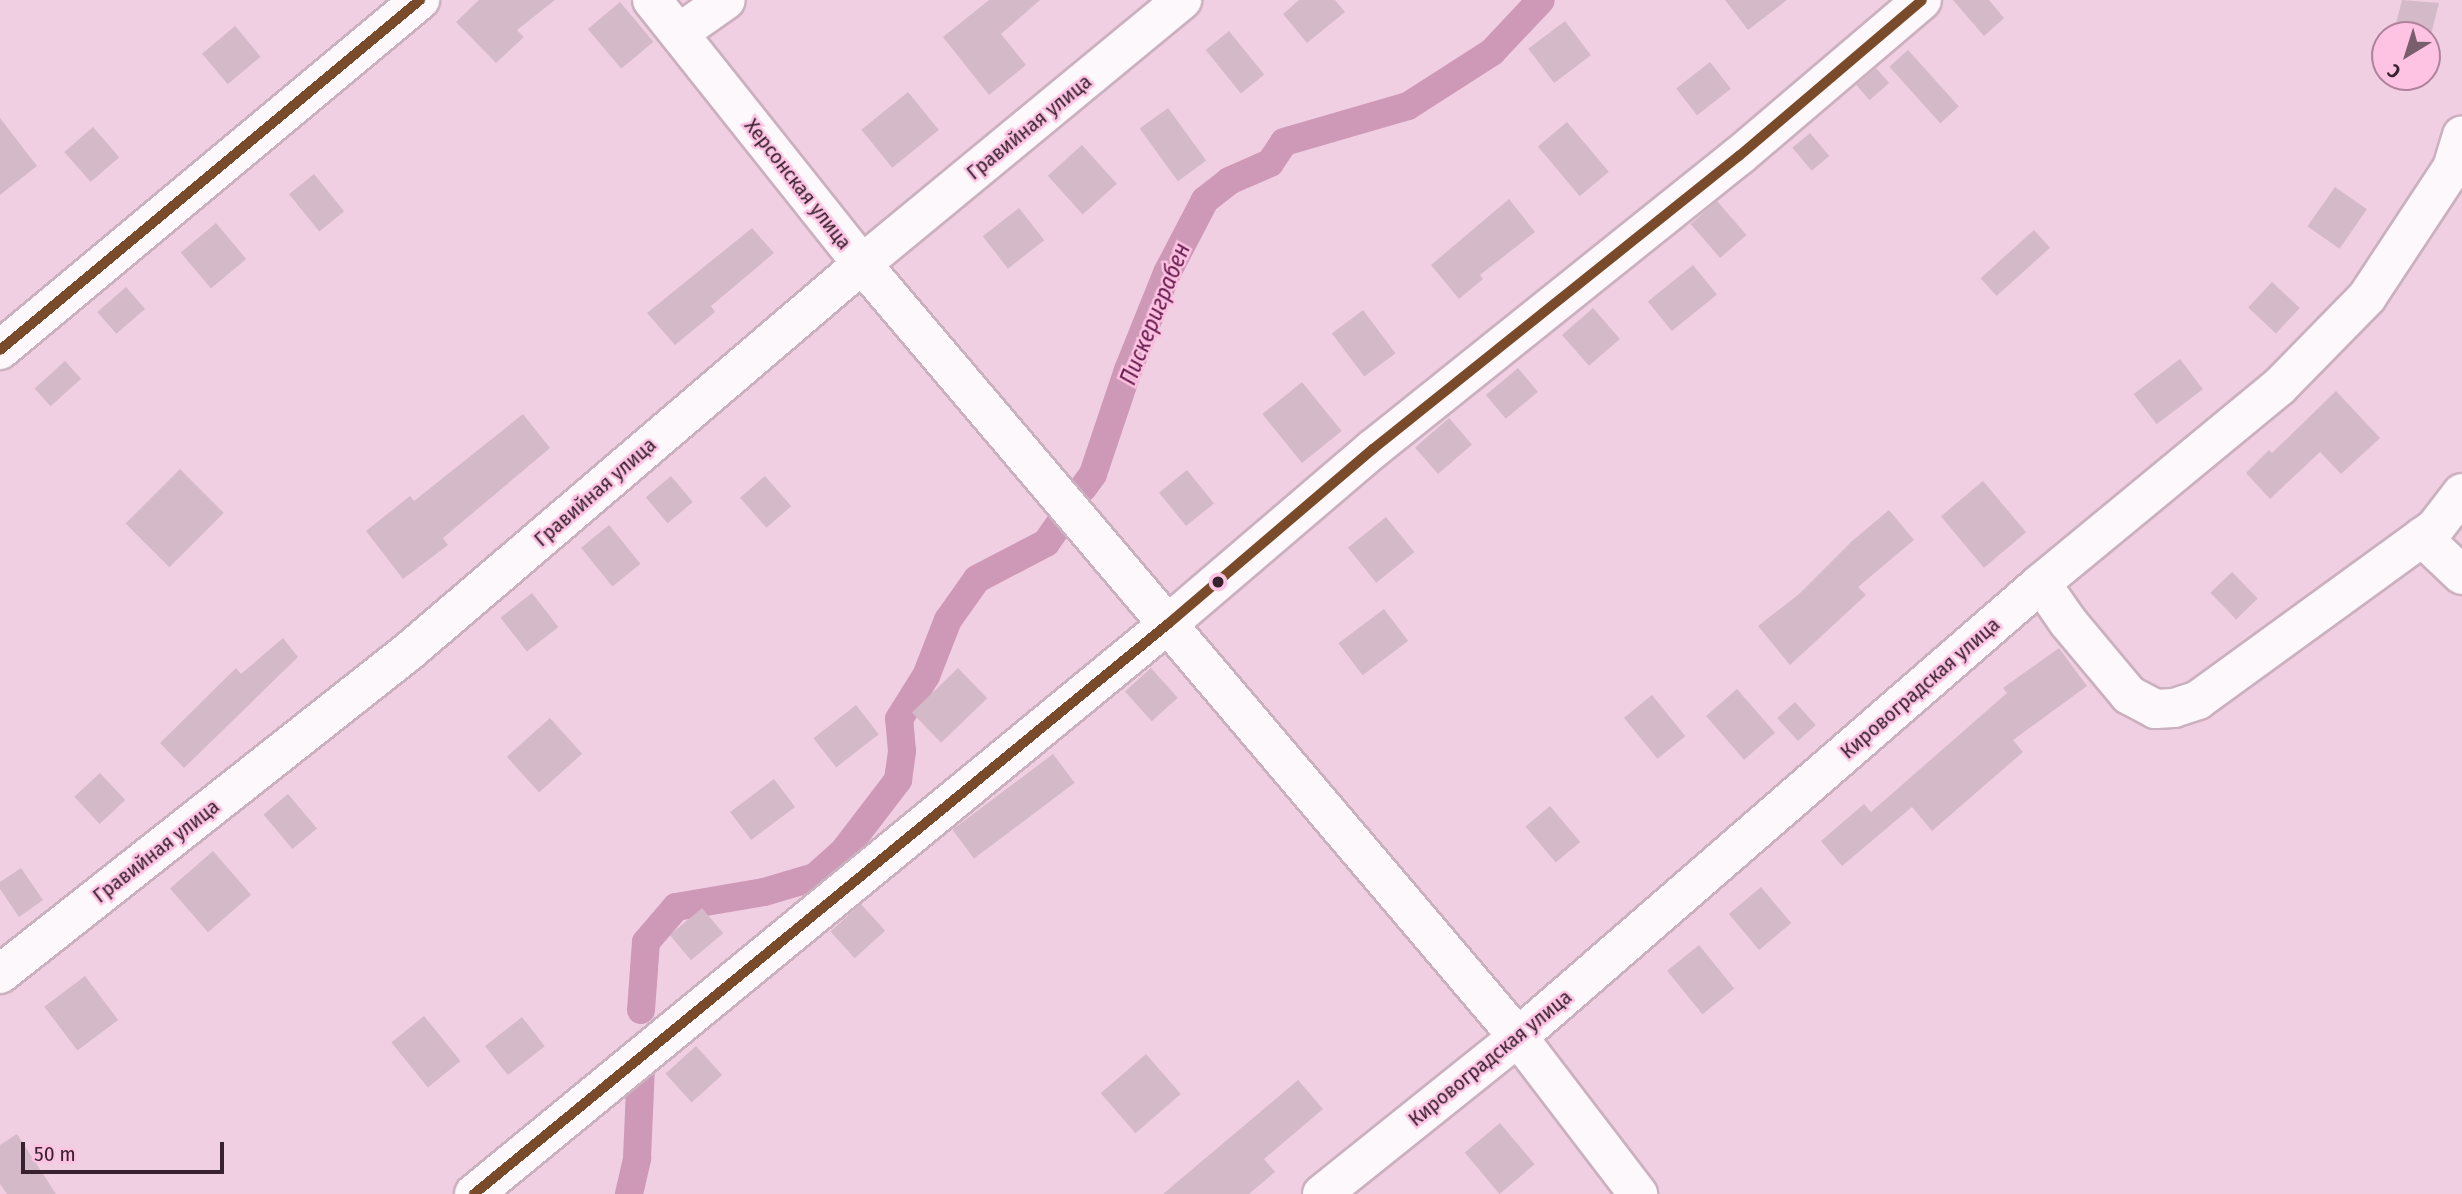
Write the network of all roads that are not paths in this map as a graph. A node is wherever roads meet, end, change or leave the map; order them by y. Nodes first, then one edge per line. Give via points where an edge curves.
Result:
1 (420, 0) edge
2 (652, 0) edge
3 (726, 0) edge
4 (1182, 0) edge
5 (1922, 0) edge
6 (678, 33) junction
7 (2462, 135) edge
8 (862, 264) junction
9 (0, 350) edge
10 (2462, 493) edge
11 (2423, 537) junction
12 (2462, 575) edge
13 (2040, 583) junction
14 (1168, 624) junction
15 (0, 974) edge
16 (1518, 1037) junction
17 (474, 1194) edge
18 (1322, 1194) edge
19 (1638, 1194) edge

1 - 9 street
2 - 6 street, Херсонская улица
3 - 6 street
4 - 8 street, Гравийная улица
5 - 14 street via 1739,156 1373,449
6 - 8 street, Херсонская улица
7 - 13 street, Кировоградская улица via 2452,168 2367,297 2279,387
8 - 14 street, Херсонская улица
8 - 15 street, Гравийная улица via 408,652
10 - 11 street
11 - 12 street
11 - 13 street via 2198,700 2174,708 2155,709 2129,695
13 - 16 street, Кировоградская улица
14 - 16 street, Херсонская улица
14 - 17 street
16 - 18 street, Кировоградская улица
16 - 19 street, Херсонская улица

